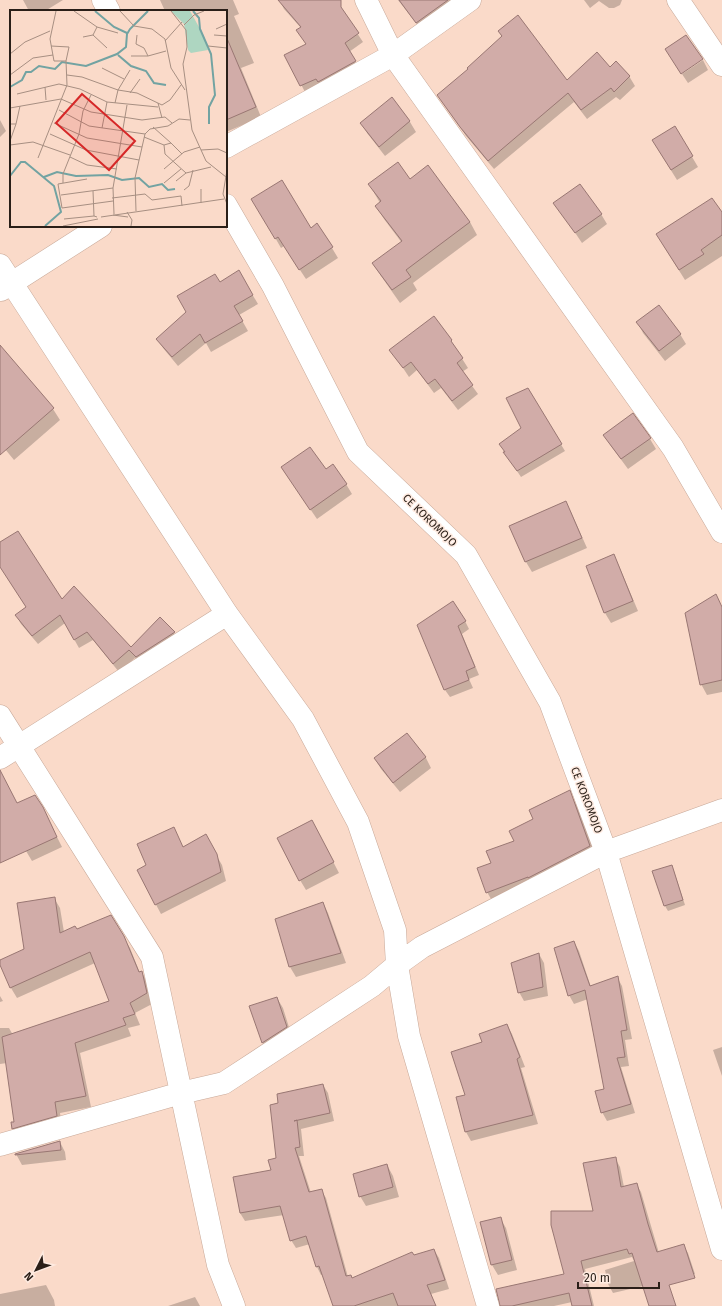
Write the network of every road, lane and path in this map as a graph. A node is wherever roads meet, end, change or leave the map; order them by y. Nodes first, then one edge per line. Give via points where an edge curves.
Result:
1 (103, 0) edge
2 (366, 0) edge
3 (470, 0) edge
4 (678, 0) edge
5 (108, 10) edge
6 (393, 55) junction
7 (722, 65) edge
8 (227, 146) edge
9 (227, 207) edge
10 (99, 227) edge
11 (0, 265) edge
12 (6, 287) edge
13 (722, 532) edge
14 (227, 614) junction
15 (0, 716) edge
16 (19, 746) junction
17 (0, 758) edge
18 (722, 810) edge
19 (606, 852) junction
20 (398, 965) junction
21 (180, 1093) junction
22 (0, 1145) edge
23 (722, 1249) edge
24 (234, 1306) edge
25 (488, 1306) edge

1 - 5 street
2 - 6 street
3 - 6 street
4 - 7 street
6 - 8 street
6 - 13 street via 673,448
9 - 19 street, CE KOROMOJO via 273,286 358,452 466,555 550,702
10 - 12 street
11 - 12 street
12 - 14 street
14 - 16 street
14 - 20 street via 303,719 358,822 395,930
15 - 16 street
16 - 17 street
16 - 21 street via 152,957
18 - 19 street
19 - 20 street via 422,947
19 - 23 street, CE KOROMOJO
20 - 21 street via 372,986 224,1083
20 - 25 street via 409,1036
21 - 22 street
21 - 24 street via 218,1265

